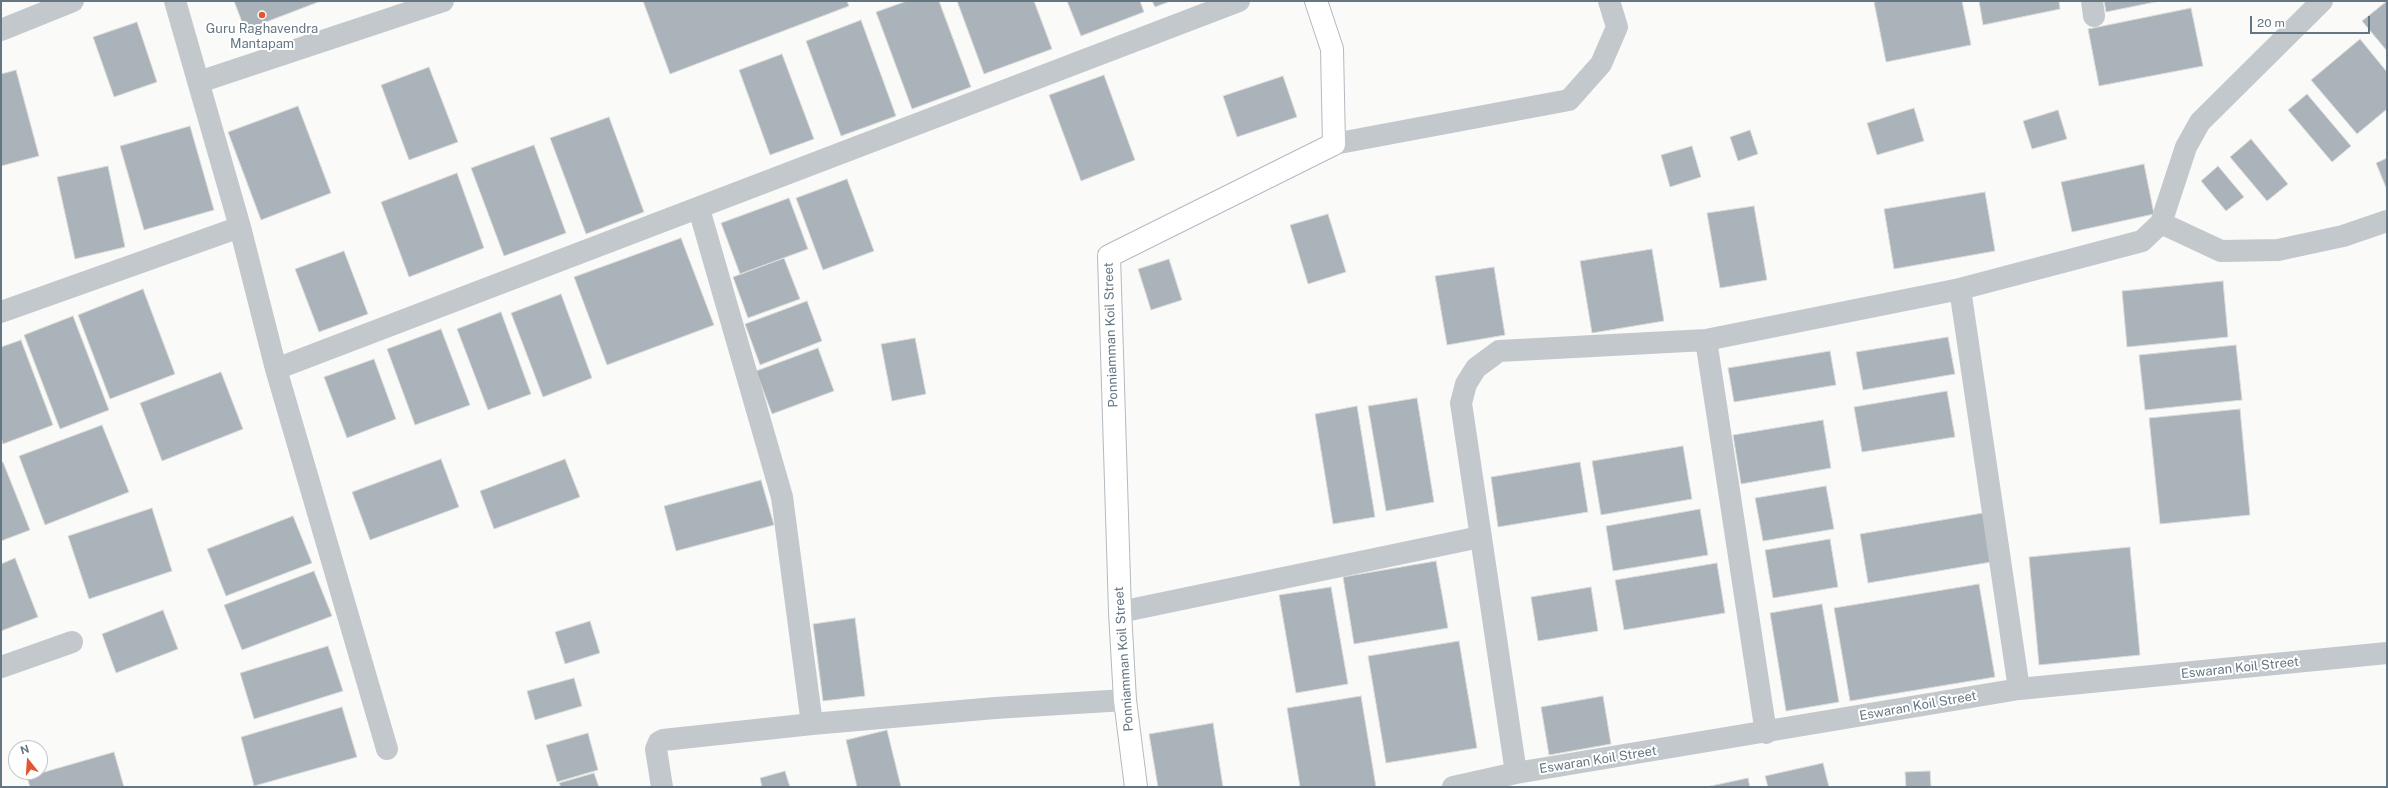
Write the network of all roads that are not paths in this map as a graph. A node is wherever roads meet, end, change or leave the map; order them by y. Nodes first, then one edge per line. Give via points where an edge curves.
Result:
1 (73, 1) edge
2 (175, 1) edge
3 (443, 1) edge
4 (1239, 1) edge
5 (1316, 1) edge
6 (1609, 1) edge
7 (2322, 1) edge
8 (1, 30) edge
9 (199, 82) junction
10 (1334, 144) junction
11 (699, 209) junction
12 (2387, 221) edge
13 (2161, 223) junction
14 (240, 227) junction
15 (1960, 289) junction
16 (1, 312) edge
17 (1706, 340) junction
18 (276, 370) junction
19 (1480, 537) junction
20 (1120, 612) junction
21 (72, 642) dead end
22 (2387, 653) edge
23 (1, 667) edge
24 (2019, 689) junction
25 (1125, 700) junction
26 (812, 724) junction
27 (1766, 733) junction
28 (387, 749) dead end
29 (1516, 773) junction
30 (662, 787) edge
31 (1136, 787) edge
32 (1453, 787) edge

1 - 8 street
2 - 9 street
3 - 9 street
4 - 11 street
5 - 10 street via 1332,49
6 - 10 street via 1617,27 1601,64 1569,100
7 - 13 street via 2200,122 2186,147
9 - 14 street
10 - 20 street, Ponniamman Koil Street via 1109,256
11 - 18 street
11 - 26 street via 782,497
12 - 13 street via 2344,236 2278,250 2221,250
13 - 15 street via 2142,241
14 - 16 street
14 - 18 street
15 - 17 street
15 - 24 street
17 - 19 street via 1499,351 1476,368 1466,384 1460,403
17 - 27 street
18 - 28 street
19 - 20 street
19 - 29 street
20 - 25 street, Ponniamman Koil Street
21 - 23 street
22 - 24 street, Eswaran Koil Street
24 - 27 street, Eswaran Koil Street
25 - 26 street
25 - 31 street, Ponniamman Koil Street
26 - 30 street via 663,740 656,749
27 - 29 street, Eswaran Koil Street
29 - 32 street, Eswaran Koil Street

